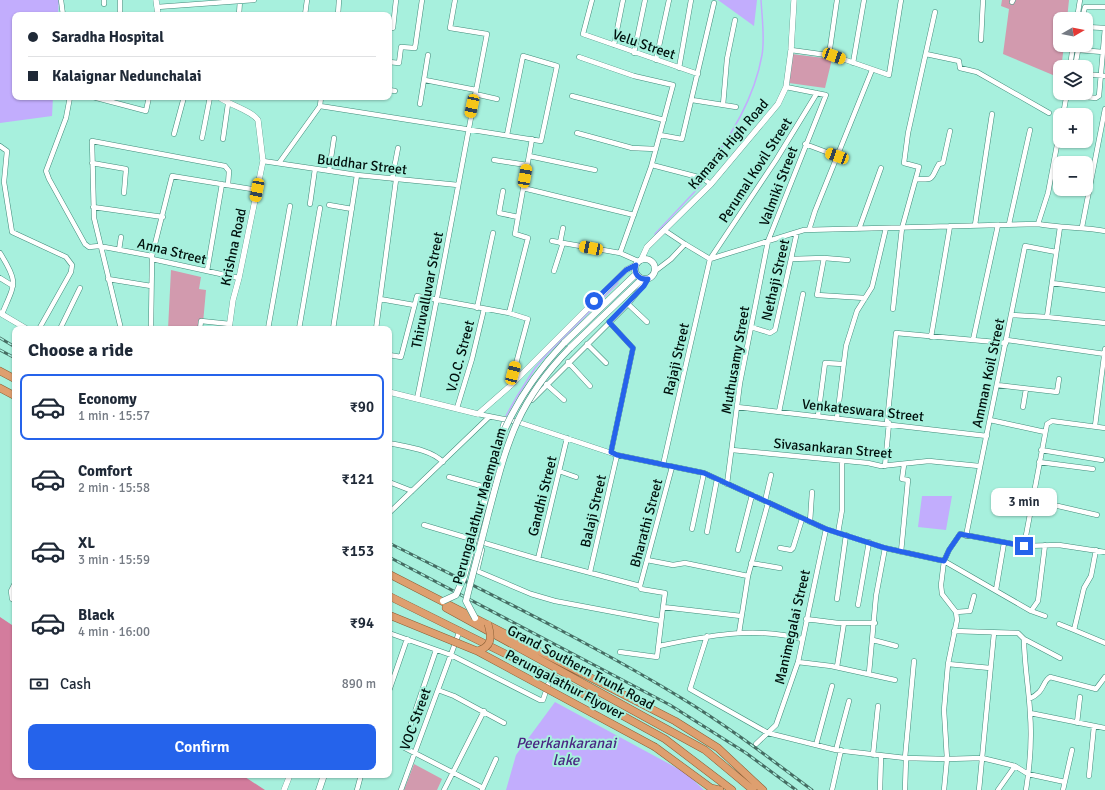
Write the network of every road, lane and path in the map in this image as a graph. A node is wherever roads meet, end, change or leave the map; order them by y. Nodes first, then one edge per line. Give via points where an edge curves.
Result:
1 (61, 0) edge
2 (120, 0) edge
3 (156, 0) edge
4 (240, 0) edge
5 (254, 0) edge
6 (307, 0) edge
7 (339, 0) edge
8 (396, 0) edge
9 (422, 0) edge
10 (455, 0) edge
11 (592, 0) edge
12 (623, 0) edge
13 (645, 0) edge
14 (668, 0) edge
15 (691, 0) edge
16 (794, 0) edge
17 (837, 0) edge
18 (864, 0) edge
19 (901, 0) edge
20 (983, 0) edge
21 (1080, 0) edge
22 (714, 3) dead end
23 (157, 7) junction
24 (1105, 7) edge
25 (63, 12) edge
26 (120, 12) edge
27 (158, 12) edge
28 (240, 12) edge
29 (306, 12) edge
30 (338, 12) edge
31 (935, 12) dead end
32 (1077, 12) edge
33 (1084, 12) edge
34 (735, 20) dead end
35 (392, 22) edge
36 (1093, 27) edge
37 (1105, 28) edge
38 (981, 40) dead end
39 (614, 45) junction
40 (791, 50) junction
41 (1093, 50) edge
42 (1103, 52) junction
43 (634, 53) junction
44 (926, 54) junction
45 (428, 55) dead end
46 (829, 55) junction
47 (579, 57) dead end
48 (656, 60) junction
49 (392, 62) edge
50 (853, 63) junction
51 (679, 68) junction
52 (872, 70) junction
53 (698, 74) junction
54 (1093, 75) edge
55 (1103, 76) edge
56 (425, 80) junction
57 (786, 87) junction
58 (392, 90) edge
59 (395, 91) dead end
60 (475, 92) junction
61 (817, 93) junction
62 (572, 96) dead end
63 (1093, 98) edge
64 (497, 99) dead end
65 (69, 100) edge
66 (112, 100) edge
67 (148, 100) edge
68 (183, 100) edge
69 (209, 100) edge
70 (223, 100) edge
71 (321, 100) edge
72 (692, 100) junction
73 (228, 104) junction
74 (420, 104) dead end
75 (723, 105) junction
76 (320, 106) junction
77 (736, 107) dead end
78 (1105, 109) edge
79 (1049, 113) dead end
80 (992, 114) dead end
81 (664, 120) junction
82 (467, 129) junction
83 (1030, 130) dead end
84 (950, 131) dead end
85 (577, 133) dead end
86 (174, 134) dead end
87 (660, 135) junction
88 (506, 136) junction
89 (202, 138) dead end
90 (334, 138) dead end
91 (223, 139) dead end
92 (532, 139) junction
93 (805, 144) junction
94 (0, 146) edge
95 (398, 148) dead end
96 (1056, 148) edge
97 (656, 149) junction
98 (529, 156) junction
99 (837, 156) junction
100 (494, 160) dead end
101 (263, 161) junction
102 (92, 163) junction
103 (279, 163) junction
104 (652, 164) junction
105 (527, 165) junction
106 (881, 168) dead end
107 (315, 169) junction
108 (595, 170) dead end
109 (329, 171) junction
110 (357, 175) junction
111 (394, 179) junction
112 (916, 179) junction
113 (222, 184) junction
114 (712, 184) junction
115 (228, 185) junction
116 (458, 185) junction
117 (523, 188) junction
118 (257, 190) junction
119 (503, 191) dead end
120 (124, 193) dead end
121 (310, 204) dead end
122 (329, 205) dead end
123 (290, 206) dead end
124 (93, 207) junction
125 (320, 208) dead end
126 (352, 209) junction
127 (634, 215) junction
128 (163, 217) junction
129 (518, 217) junction
130 (1009, 224) junction
131 (1038, 224) junction
132 (975, 225) junction
133 (998, 225) junction
134 (950, 226) junction
135 (1082, 226) junction
136 (1060, 227) junction
137 (564, 228) dead end
138 (886, 228) junction
139 (902, 228) junction
140 (859, 229) junction
141 (664, 230) junction
142 (809, 230) junction
143 (1105, 231) edge
144 (797, 232) junction
145 (493, 233) dead end
146 (121, 237) dead end
147 (552, 241) dead end
148 (768, 241) junction
149 (562, 243) junction
150 (685, 244) junction
151 (99, 246) junction
152 (119, 250) junction
153 (1056, 252) junction
154 (620, 253) junction
155 (0, 254) edge
156 (152, 257) junction
157 (824, 258) junction
158 (710, 259) junction
159 (791, 259) junction
160 (848, 260) dead end
161 (638, 262) junction
162 (207, 271) junction
163 (554, 271) dead end
164 (654, 272) junction
165 (636, 274) junction
166 (0, 278) edge
167 (239, 278) junction
168 (108, 279) junction
169 (645, 279) junction
170 (1052, 283) junction
171 (13, 286) junction
172 (151, 286) junction
173 (80, 288) dead end
174 (1105, 290) edge
175 (803, 294) dead end
176 (865, 298) junction
177 (380, 299) junction
178 (437, 300) junction
179 (628, 304) junction
180 (414, 305) junction
181 (477, 308) junction
182 (484, 309) junction
183 (893, 309) dead end
184 (1, 313) edge
185 (509, 313) junction
186 (1012, 315) junction
187 (1047, 316) junction
188 (609, 322) junction
189 (647, 322) dead end
190 (1105, 323) edge
191 (22, 326) edge
192 (42, 326) edge
193 (61, 326) edge
194 (120, 326) edge
195 (151, 326) edge
196 (200, 326) edge
197 (224, 326) edge
198 (229, 326) edge
199 (269, 326) edge
200 (300, 326) edge
201 (333, 326) edge
202 (376, 326) edge
203 (751, 327) junction
204 (931, 337) junction
205 (973, 340) junction
206 (1006, 341) junction
207 (586, 344) junction
208 (1105, 352) edge
209 (392, 355) edge
210 (568, 362) junction
211 (606, 363) dead end
212 (843, 364) junction
213 (0, 371) edge
214 (12, 377) edge
215 (1059, 379) dead end
216 (546, 384) junction
217 (997, 385) junction
218 (510, 386) junction
219 (590, 386) dead end
220 (0, 388) edge
221 (1026, 390) junction
222 (392, 393) edge
223 (12, 394) edge
224 (417, 399) junction
225 (564, 400) dead end
226 (737, 407) junction
227 (1023, 407) dead end
228 (456, 408) junction
229 (779, 412) junction
230 (478, 414) junction
231 (818, 416) junction
232 (489, 417) junction
233 (837, 418) junction
234 (505, 419) junction
235 (990, 420) junction
236 (518, 422) junction
237 (888, 423) junction
238 (1095, 426) junction
239 (1105, 428) edge
240 (1045, 432) junction
241 (987, 436) junction
242 (567, 438) junction
243 (392, 444) edge
244 (732, 450) junction
245 (1041, 450) junction
246 (611, 452) junction
247 (617, 455) junction
248 (1102, 460) dead end
249 (842, 461) junction
250 (443, 462) junction
251 (1039, 462) junction
252 (663, 465) junction
253 (904, 465) junction
254 (885, 466) junction
255 (979, 466) junction
256 (672, 467) junction
257 (1093, 469) dead end
258 (559, 471) junction
259 (704, 473) junction
260 (771, 475) dead end
261 (576, 476) dead end
262 (449, 477) dead end
263 (717, 479) junction
264 (392, 483) edge
265 (727, 484) junction
266 (485, 487) junction
267 (412, 491) junction
268 (812, 492) dead end
269 (752, 495) junction
270 (1032, 500) junction
271 (766, 502) junction
272 (392, 508) edge
273 (1097, 515) dead end
274 (802, 519) junction
275 (810, 522) junction
276 (424, 525) dead end
277 (692, 529) dead end
278 (826, 529) junction
279 (707, 532) dead end
280 (838, 533) junction
281 (846, 535) junction
282 (966, 536) junction
283 (471, 539) junction
284 (869, 542) junction
285 (484, 543) junction
286 (1004, 543) junction
287 (1045, 545) junction
288 (1024, 546) junction
289 (780, 548) dead end
290 (885, 548) junction
291 (738, 550) dead end
292 (1096, 550) junction
293 (901, 552) junction
294 (1105, 552) edge
295 (538, 559) junction
296 (647, 560) junction
297 (944, 561) junction
298 (751, 563) junction
299 (462, 566) dead end
300 (780, 568) dead end
301 (590, 572) junction
302 (392, 576) edge
303 (748, 576) junction
304 (392, 581) edge
305 (640, 586) junction
306 (12, 589) edge
307 (996, 590) junction
308 (974, 596) dead end
309 (392, 597) edge
310 (12, 599) edge
311 (837, 599) dead end
312 (443, 601) junction
313 (858, 605) dead end
314 (663, 608) junction
315 (1031, 611) junction
316 (956, 612) junction
317 (392, 616) edge
318 (742, 616) junction
319 (1045, 616) dead end
320 (475, 618) junction
321 (806, 619) junction
322 (661, 621) junction
323 (844, 623) junction
324 (875, 623) junction
325 (488, 624) junction
326 (1059, 624) dead end
327 (460, 630) junction
328 (1074, 630) junction
329 (954, 631) junction
330 (739, 633) junction
331 (994, 633) junction
332 (392, 634) edge
333 (706, 636) junction
334 (407, 639) junction
335 (802, 639) junction
336 (1024, 639) junction
337 (873, 640) junction
338 (1105, 643) edge
339 (659, 646) junction
340 (896, 646) dead end
341 (436, 650) junction
342 (477, 651) junction
343 (620, 652) dead end
344 (451, 655) junction
345 (1060, 658) dead end
346 (914, 661) dead end
347 (798, 662) junction
348 (948, 664) junction
349 (838, 667) junction
350 (990, 668) junction
351 (869, 674) junction
352 (551, 676) junction
353 (1105, 677) edge
354 (895, 680) dead end
355 (392, 682) edge
356 (832, 686) dead end
357 (438, 690) junction
358 (1080, 697) dead end
359 (1029, 699) junction
360 (849, 701) dead end
361 (878, 706) dead end
362 (484, 711) junction
363 (1030, 714) junction
364 (1077, 722) junction
365 (504, 723) dead end
366 (1094, 726) junction
367 (1105, 728) edge
368 (768, 733) junction
369 (756, 744) dead end
370 (816, 745) junction
371 (839, 750) junction
372 (1072, 750) dead end
373 (414, 753) junction
374 (873, 755) junction
375 (881, 756) junction
376 (906, 758) junction
377 (982, 758) junction
378 (496, 759) dead end
379 (947, 760) junction
380 (1015, 766) junction
381 (452, 773) junction
382 (1028, 774) junction
383 (1089, 776) dead end
384 (289, 778) edge
385 (323, 778) edge
386 (360, 778) edge
387 (1065, 782) junction
388 (482, 789) edge
389 (284, 790) edge
390 (319, 790) edge
391 (357, 790) edge
392 (401, 790) edge
393 (444, 790) edge
394 (720, 790) edge
395 (732, 790) edge
396 (753, 790) edge
397 (763, 790) edge
398 (832, 790) edge
399 (880, 790) edge
400 (905, 790) edge
401 (944, 790) edge
402 (979, 790) edge
403 (998, 790) edge
404 (1026, 790) edge
405 (1063, 790) edge

1 - 25 street
2 - 26 street
3 - 23 street
4 - 5 street
4 - 23 street
4 - 28 street
6 - 29 street
7 - 30 street
8 - 35 street
9 - 49 street via 415,48 401,47 399,63
10 - 60 street, Thiruvalluvar Street via 450,28 487,34
11 - 39 street, Velu Street via 583,34
12 - 39 street
13 - 43 street
14 - 48 street
15 - 51 street
16 - 40 street, Kamaraj High Road
17 - 46 street
18 - 50 street
19 - 52 street via 889,75
20 - 38 street
21 - 32 street
22 - 53 street
23 - 27 street
24 - 33 street via 1085,7
31 - 44 street
34 - 75 street via 727,59
36 - 37 street
37 - 42 street
39 - 43 street, Velu Street
40 - 46 street
40 - 57 street, Kamaraj High Road
41 - 42 street
42 - 55 street
43 - 48 street, Velu Street
44 - 79 street via 959,61 960,68 977,72
44 - 112 street via 908,133 904,163 919,167
45 - 56 street
46 - 50 street
47 - 81 street via 634,76 673,85
48 - 51 street, Velu Street
50 - 52 street
51 - 53 street, Velu Street
52 - 99 street
53 - 72 street
54 - 55 street
55 - 63 street via 1099,98
56 - 60 street
56 - 74 street
57 - 61 street
57 - 114 street, Kamaraj High Road via 778,104
58 - 59 street
60 - 64 street
60 - 82 street, Thiruvalluvar Street
61 - 93 street, Valmiki Street via 826,95
61 - 158 street, Perumal Kovil Street
62 - 81 street
65 - 151 street, Anna Street via 66,118 48,163 47,175 85,244 89,247
66 - 67 street via 146,112
68 - 86 street
69 - 89 street
70 - 73 street, Krishna Road
71 - 76 street
72 - 75 street
72 - 87 street via 682,139
73 - 91 street
73 - 101 street, Krishna Road via 253,115 258,120
75 - 77 street
76 - 82 street
76 - 103 street
78 - 135 street
80 - 132 street
81 - 87 street
82 - 88 street
82 - 116 street, Thiruvalluvar Street
83 - 130 street
84 - 112 street via 943,163 939,164 933,178
85 - 97 street via 632,148
87 - 97 street
88 - 92 street
88 - 92 street via 523,56 557,66 541,141
90 - 109 street
92 - 98 street
93 - 99 street
93 - 148 street, Valmiki Street
94 - 192 street via 7,151 4,182 12,232 60,253 70,259 72,265 72,272
95 - 111 street
96 - 131 street via 1048,193
97 - 104 street
98 - 105 street
98 - 108 street
99 - 142 street
100 - 105 street
101 - 103 street, Buddhar Street
101 - 118 street, Krishna Road
102 - 115 street via 92,141 225,166 229,171
102 - 120 street via 126,169
102 - 124 street
103 - 107 street, Buddhar Street
104 - 114 street
104 - 127 street
105 - 117 street
106 - 140 street
107 - 109 street, Buddhar Street
107 - 121 street
109 - 110 street, Buddhar Street
110 - 111 street, Buddhar Street
110 - 126 street
111 - 116 street, Buddhar Street
111 - 177 street
112 - 139 street
113 - 115 street
113 - 128 street via 172,176
113 - 162 street
114 - 141 street, Kamaraj High Road
115 - 118 street
116 - 178 street, Thiruvalluvar Street
117 - 127 street
117 - 129 street
118 - 167 street, Krishna Road
119 - 129 street via 499,213
122 - 126 street
123 - 199 street
124 - 128 street
124 - 151 street
125 - 200 street
126 - 201 street
127 - 154 street
128 - 156 street
129 - 185 street via 515,234 528,238
130 - 131 street
130 - 133 street
131 - 136 street
132 - 133 street
132 - 134 street
133 - 205 street
134 - 139 street
134 - 204 street
135 - 136 street
135 - 143 street
136 - 153 street
137 - 149 street
138 - 139 street
138 - 140 street
138 - 176 street via 872,287
139 - 183 street
140 - 142 street
141 - 150 street
141 - 161 street, Kamaraj High Road via 647,247
142 - 144 street
144 - 148 street
144 - 159 street, Nethaji Street
145 - 181 street
146 - 152 street
147 - 149 street
148 - 158 street
148 - 203 street, Muthusamy Street
149 - 154 street
149 - 163 street
150 - 158 street
150 - 164 street via 667,263
151 - 152 street, Anna Street
151 - 168 street
152 - 156 street, Anna Street
153 - 170 street
153 - 186 street, Amman Koil Street via 1025,246
154 - 161 street
155 - 171 street via 13,276
156 - 162 street, Anna Street
156 - 172 street
157 - 159 street
157 - 160 street
157 - 176 street via 817,295
158 - 252 street, Rajaji Street
159 - 203 street, Nethaji Street via 775,330 770,333
161 - 164 main road via 651,261
161 - 165 main road
161 - 218 street, Kamaraj High Road via 626,270
162 - 167 street, Anna Street
164 - 169 main road
165 - 169 main road
165 - 312 main road, Perungalathur Maempalam, bridge via 564,343 535,375 512,413 503,433 464,577 456,595
166 - 171 street
167 - 198 street, Krishna Road
168 - 172 street
168 - 194 street
169 - 179 street
169 - 320 main road, Perungalathur Maempalam, bridge via 570,348 540,381 526,404 510,437 466,601
170 - 174 street
170 - 187 street
171 - 184 street
172 - 195 street
173 - 193 street
175 - 229 street
176 - 212 street via 846,346
177 - 180 street
177 - 202 street
178 - 180 street via 417,296
178 - 181 street
178 - 224 street, Thiruvalluvar Street
179 - 188 street
179 - 189 street
180 - 209 street via 402,357
181 - 182 street
182 - 185 street
182 - 228 street, V.O.C. Street
184 - 191 street
185 - 218 street via 528,319
186 - 187 street
186 - 206 street, Amman Koil Street
187 - 190 street
188 - 207 street
188 - 246 street via 633,348
196 - 197 street via 201,321
203 - 226 street, Muthusamy Street
204 - 205 street
204 - 237 street via 896,332
205 - 206 street
206 - 208 street
206 - 217 street, Amman Koil Street
207 - 210 street
207 - 211 street
208 - 238 street
210 - 216 street
210 - 219 street
212 - 231 street via 825,363
212 - 233 street
213 - 214 highway
215 - 221 street via 1057,392
216 - 225 street
216 - 236 street via 528,404
217 - 221 street
217 - 235 street, Amman Koil Street
218 - 230 street, Kamaraj High Road
220 - 223 highway
221 - 227 street
222 - 224 street
224 - 228 street
226 - 229 street, Venkateswara Street
226 - 244 street, Muthusamy Street
228 - 230 street
229 - 231 street, Venkateswara Street
230 - 232 street
231 - 233 street, Venkateswara Street
232 - 234 street
232 - 250 street
233 - 237 street, Venkateswara Street
234 - 236 street
234 - 266 street
235 - 240 street
235 - 241 street, Amman Koil Street
236 - 242 street
236 - 285 street via 499,478
237 - 241 street, Venkateswara Street
237 - 254 street
238 - 239 street
238 - 240 street via 1052,421 1047,424
240 - 245 street
241 - 255 street, Amman Koil Street
242 - 246 street
242 - 258 street, Gandhi Street
243 - 250 street via 428,453
244 - 249 street, Sivasankaran Street
244 - 265 street, Muthusamy Street
245 - 248 street
245 - 251 street
246 - 247 street
247 - 252 street
247 - 301 street, Balaji Street
249 - 254 street, Sivasankaran Street
249 - 280 street via 842,504
250 - 267 street
251 - 257 street
251 - 270 street
252 - 256 street
253 - 254 street, Sivasankaran Street
253 - 255 street, Sivasankaran Street via 929,461
253 - 293 street via 902,479 908,480
255 - 282 street, Amman Koil Street
256 - 259 street
256 - 296 street, Bharathi Street
258 - 261 street
258 - 295 street, Gandhi Street
259 - 263 street
259 - 277 street
260 - 271 street
262 - 266 street
263 - 265 street
263 - 279 street
264 - 267 street
265 - 269 street
266 - 283 street
267 - 272 street
268 - 275 street
269 - 271 street
269 - 291 street
270 - 273 street
270 - 288 street
271 - 274 street
271 - 298 street
274 - 275 street
274 - 289 street via 793,548
275 - 278 street
276 - 283 street
278 - 280 street
278 - 321 street, Manimegalai Street
280 - 281 street
281 - 284 street
281 - 311 street
282 - 286 street
282 - 297 street via 960,534
283 - 285 street
283 - 299 street
284 - 290 street
284 - 313 street
285 - 295 street
285 - 322 street via 477,571 555,601
286 - 288 street
286 - 307 street
287 - 288 street
287 - 292 street
287 - 315 street via 1038,601
290 - 293 street
290 - 324 street via 876,596
292 - 294 street
292 - 328 street via 1091,576 1084,588
293 - 297 street
295 - 301 street
296 - 303 street via 673,565 685,563
296 - 305 street, Bharathi Street
297 - 307 street
297 - 316 street via 942,594
298 - 300 street
298 - 303 street
301 - 305 street
302 - 312 highway, Perungalathur Maempalam
303 - 318 street
304 - 396 highway, Grand Southern Trunk Road via 705,750
305 - 314 street via 664,593
306 - 310 street
307 - 315 street
308 - 316 street via 970,611
309 - 327 highway, Grand Southern Trunk Road
312 - 320 highway, Perungalathur Maempalam
314 - 318 street
314 - 322 street
315 - 319 street
316 - 329 street
317 - 342 highway, Perungalathur Flyover, bridge
318 - 330 street
320 - 325 highway, Perungalathur Maempalam
321 - 323 street
321 - 335 street, Manimegalai Street
322 - 339 street
323 - 324 street
323 - 349 street
324 - 337 street
325 - 342 highway, bridge via 490,642 485,649
325 - 397 highway, Perungalathur Maempalam via 675,721 718,748
326 - 328 street
327 - 344 street, VOC Street
327 - 352 highway, Grand Southern Trunk Road
328 - 338 street
329 - 331 street
329 - 348 street
330 - 333 street
330 - 335 street via 781,633
331 - 336 street via 1018,633
331 - 350 street
332 - 334 street
333 - 339 street
333 - 368 street via 690,690
334 - 341 street
334 - 355 street
335 - 347 street, Manimegalai Street
336 - 345 street
336 - 359 street
337 - 340 street
337 - 351 street
339 - 343 street via 656,657
341 - 344 street
341 - 373 street via 403,744 404,748
342 - 394 highway, Perungalathur Flyover, bridge via 642,739 708,785
344 - 352 street via 540,700 543,700
344 - 357 street, VOC Street
346 - 376 street
347 - 349 street
347 - 368 street, Manimegalai Street via 776,725
348 - 350 street
348 - 379 street via 944,710
349 - 351 street
350 - 377 street
351 - 354 street
352 - 395 highway, Grand Southern Trunk Road via 665,739
353 - 359 street via 1096,689 1050,677 1038,694
356 - 370 street
357 - 362 street
357 - 373 street, VOC Street
358 - 364 street
359 - 363 street
360 - 371 street
361 - 374 street
362 - 365 street
362 - 381 street
363 - 364 street
363 - 382 street
364 - 366 street
366 - 367 street
366 - 383 street
368 - 369 street, Manimegalai Street
368 - 370 street
370 - 371 street
371 - 374 street
371 - 398 street
372 - 387 street
373 - 381 street
373 - 392 street, VOC Street
374 - 375 street
375 - 376 street
375 - 399 street
376 - 379 street
376 - 400 street
377 - 379 street
377 - 380 street
377 - 402 street
378 - 388 street
379 - 401 street
380 - 382 street
380 - 403 street
381 - 388 street
381 - 393 street
382 - 387 street
382 - 404 street
384 - 389 street
385 - 390 main road
386 - 391 street
387 - 405 street

